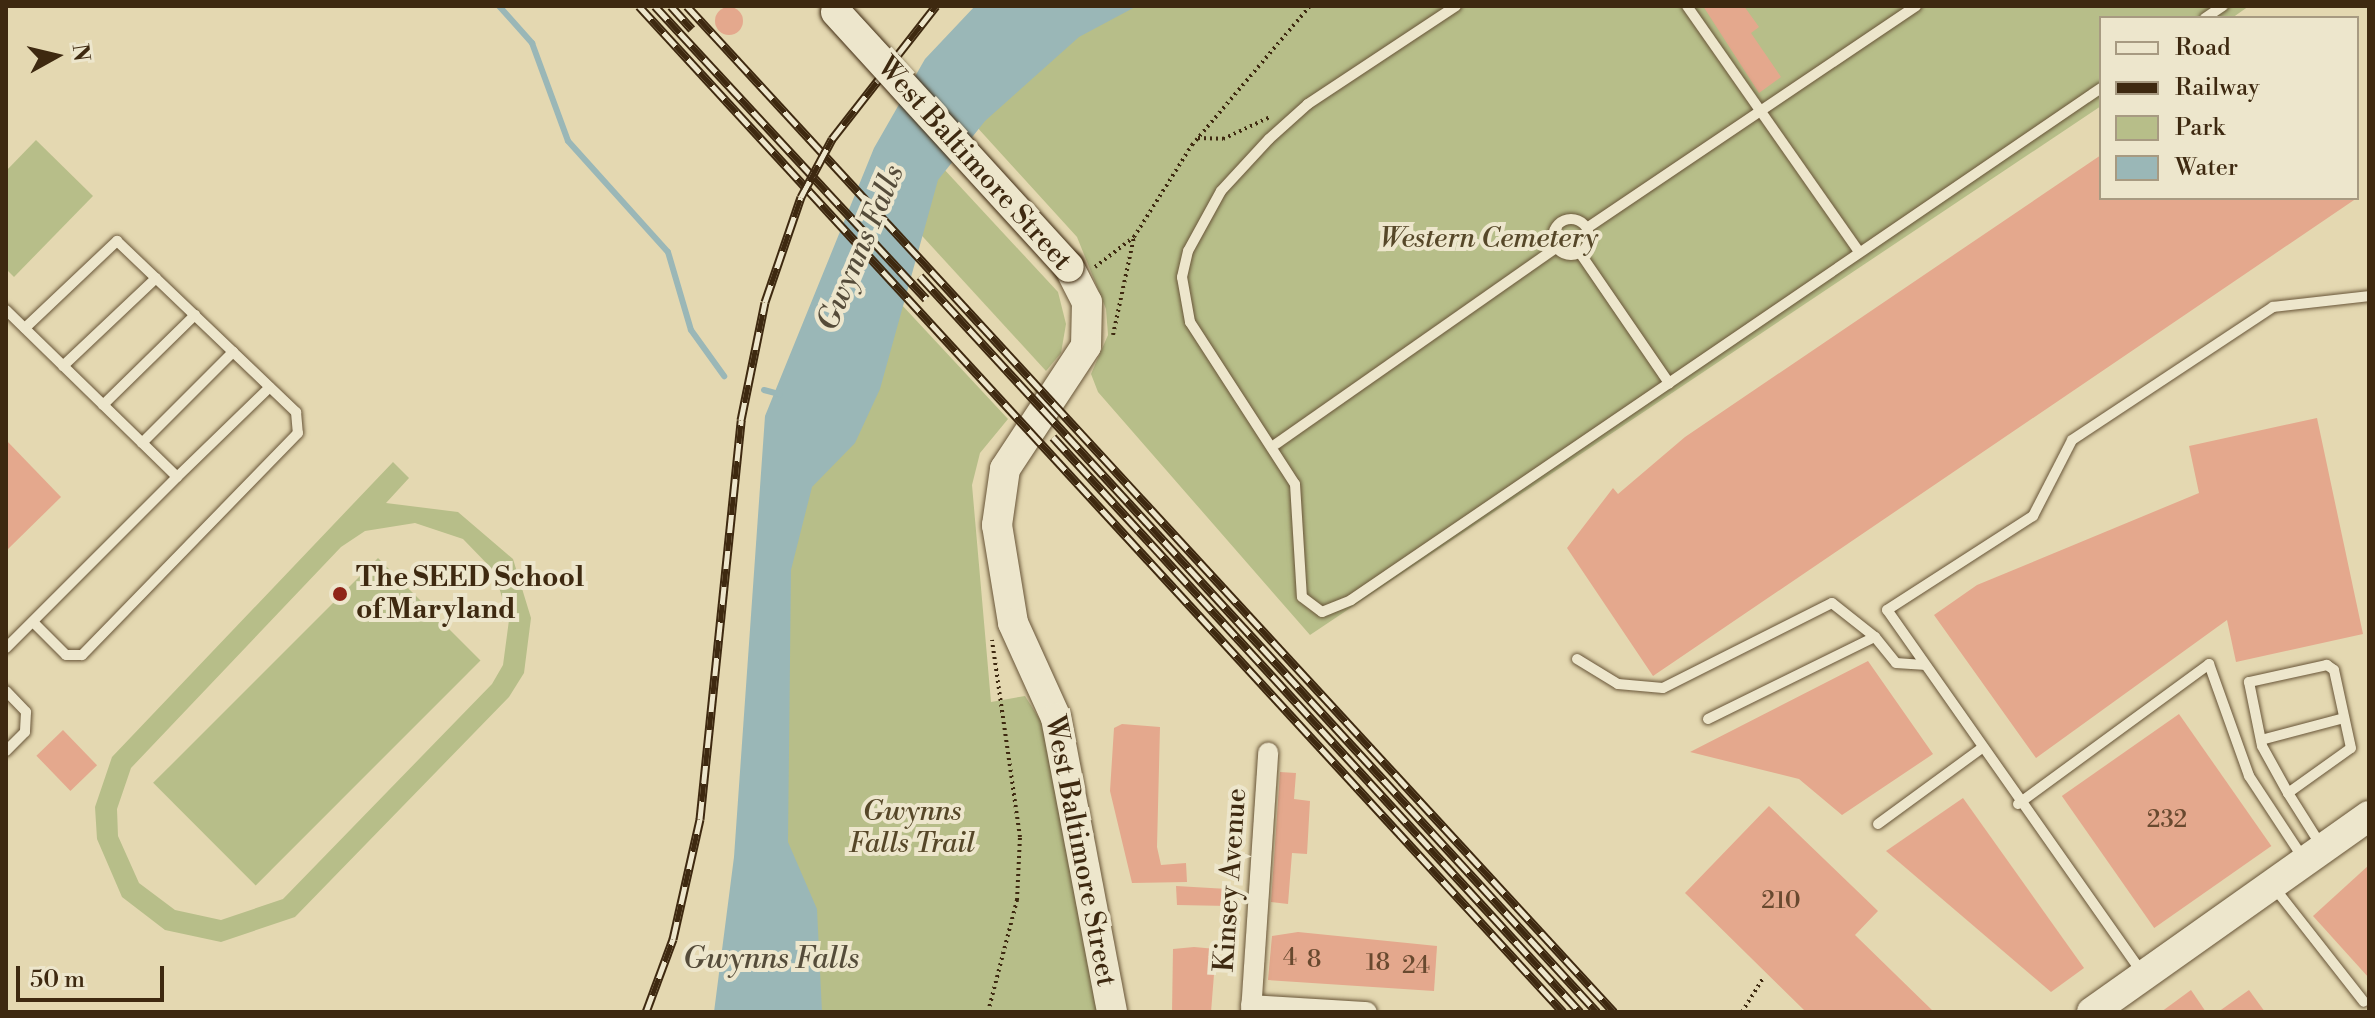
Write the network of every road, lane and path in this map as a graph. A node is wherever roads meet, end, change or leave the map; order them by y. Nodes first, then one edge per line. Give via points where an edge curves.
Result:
1 (1310, 6) edge
2 (1456, 6) edge
3 (1687, 6) edge
4 (1916, 6) edge
5 (834, 9) edge
6 (2099, 89) edge
7 (1760, 111) junction
8 (1288, 122) junction
9 (1198, 138) junction
10 (1587, 228) junction
11 (1134, 237) junction
12 (1556, 248) junction
13 (1859, 252) junction
14 (1580, 253) junction
15 (1074, 274) junction
16 (156, 278) junction
17 (2369, 296) edge
18 (6, 310) edge
19 (195, 315) junction
20 (25, 328) junction
21 (1112, 338) dead end
22 (233, 352) junction
23 (63, 366) junction
24 (1669, 383) junction
25 (270, 387) junction
26 (103, 405) junction
27 (142, 443) junction
28 (1276, 444) junction
29 (177, 477) junction
30 (33, 622) junction
31 (991, 630) dead end
32 (1875, 637) junction
33 (6, 648) edge
34 (1577, 659) dead end
35 (1923, 665) junction
36 (6, 691) edge
37 (2344, 718) junction
38 (1708, 719) dead end
39 (2261, 740) junction
40 (1979, 750) junction
41 (6, 751) edge
42 (1268, 753) dead end
43 (2288, 793) junction
44 (2018, 804) junction
45 (2369, 816) edge
46 (1878, 824) dead end
47 (2314, 855) junction
48 (2272, 885) junction
49 (2144, 976) junction
50 (1763, 979) dead end
51 (2364, 1002) dead end
52 (1251, 1009) edge
53 (988, 1012) edge
54 (1112, 1012) edge
55 (1350, 1012) edge
56 (1367, 1012) edge
57 (1742, 1012) edge
58 (2092, 1012) edge

1 - 9 path
2 - 8 lane
3 - 7 lane
4 - 7 lane
5 - 15 main road, West Baltimore Street, bridge
6 - 13 lane
7 - 10 lane
7 - 13 lane
8 - 9 path via 1279,114 1223,139
8 - 28 lane via 1221,191 1199,224 1182,277 1190,322
9 - 11 path
10 - 12 lane via 1561,222
10 - 14 lane
11 - 15 path
11 - 21 path
12 - 14 lane
12 - 28 lane
13 - 24 lane
14 - 24 lane
15 - 54 main road, West Baltimore Street via 1086,346 1005,469 997,525 1013,623 1056,718
16 - 19 lane
16 - 20 lane via 117,241
16 - 23 lane
17 - 35 lane via 2273,307 2072,440 2033,516 1887,610
18 - 20 lane
19 - 22 lane
19 - 26 lane
20 - 23 lane
22 - 25 lane
22 - 27 lane
23 - 26 lane
24 - 28 lane via 1322,612 1298,586 1301,507
25 - 29 lane
25 - 30 lane via 296,412 298,433 82,655 66,655
26 - 27 lane
27 - 29 lane
29 - 30 lane
30 - 33 lane
31 - 53 path via 1020,837 1017,900
32 - 34 lane via 1832,603 1663,688 1618,684
32 - 35 lane via 1896,663
32 - 38 lane
35 - 40 lane
36 - 41 lane via 26,712 25,732
37 - 39 lane
37 - 39 lane via 2327,665 2249,682
37 - 43 lane via 2347,754
39 - 43 lane
40 - 44 lane
40 - 46 lane
42 - 52 street, Kinsey Avenue
43 - 47 lane
44 - 47 lane via 2209,664 2249,776
44 - 49 lane
45 - 47 main road
47 - 48 main road
48 - 49 main road
48 - 51 lane
49 - 58 main road
50 - 57 path
52 - 55 street
55 - 56 street

